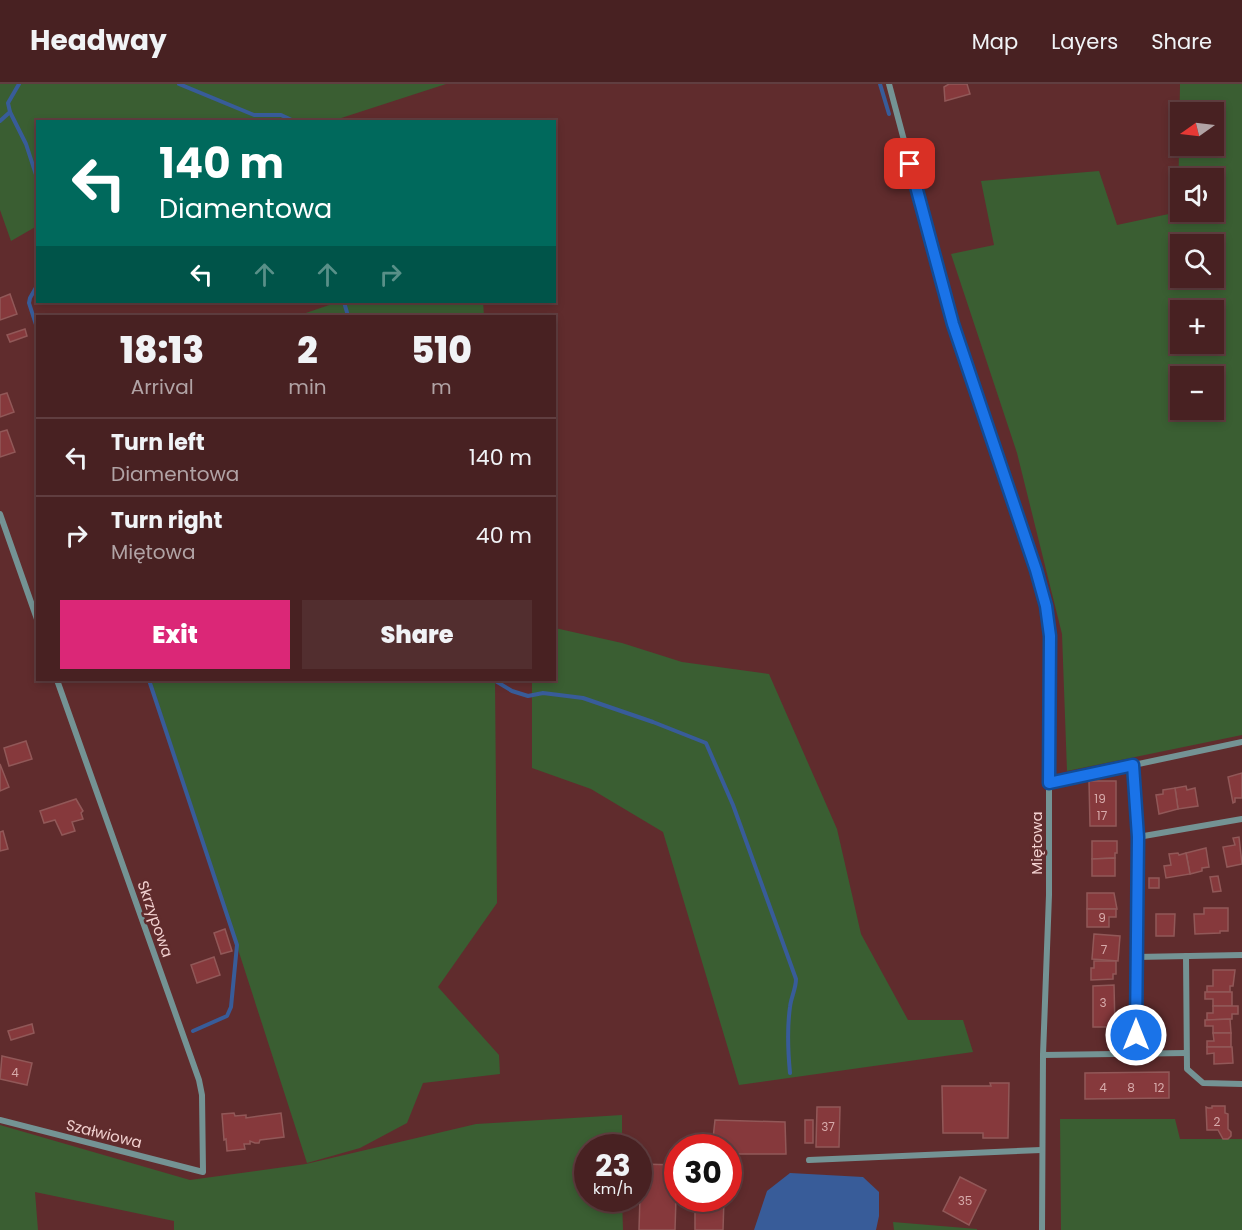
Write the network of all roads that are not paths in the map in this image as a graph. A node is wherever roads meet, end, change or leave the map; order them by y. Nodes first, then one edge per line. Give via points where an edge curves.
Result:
1 (889, 84) edge
2 (0, 514) edge
3 (36, 616) edge
4 (57, 681) edge
5 (1242, 742) edge
6 (1133, 765) junction
7 (1049, 783) junction
8 (1242, 819) edge
9 (1138, 837) junction
10 (1242, 955) edge
11 (1186, 956) junction
12 (1137, 957) junction
13 (1186, 1053) junction
14 (1136, 1054) junction
15 (1043, 1055) junction
16 (1242, 1084) edge
17 (0, 1120) edge
18 (1041, 1150) junction
19 (809, 1160) dead end
20 (202, 1172) joint
21 (1042, 1230) edge

1 - 7 street, Miętowa via 953,324 1046,606 1050,636
2 - 3 street
4 - 20 street, Skrzypowa via 199,1080
5 - 6 street
6 - 7 street
6 - 9 street
7 - 15 street, Miętowa
8 - 9 street
9 - 12 street
10 - 11 street
11 - 12 street
11 - 13 street
12 - 14 street
13 - 14 street
13 - 16 street via 1187,1069 1203,1083
14 - 15 street
15 - 18 street, Miętowa
17 - 20 street, Szałwiowa
18 - 19 street
18 - 21 street, Miętowa

